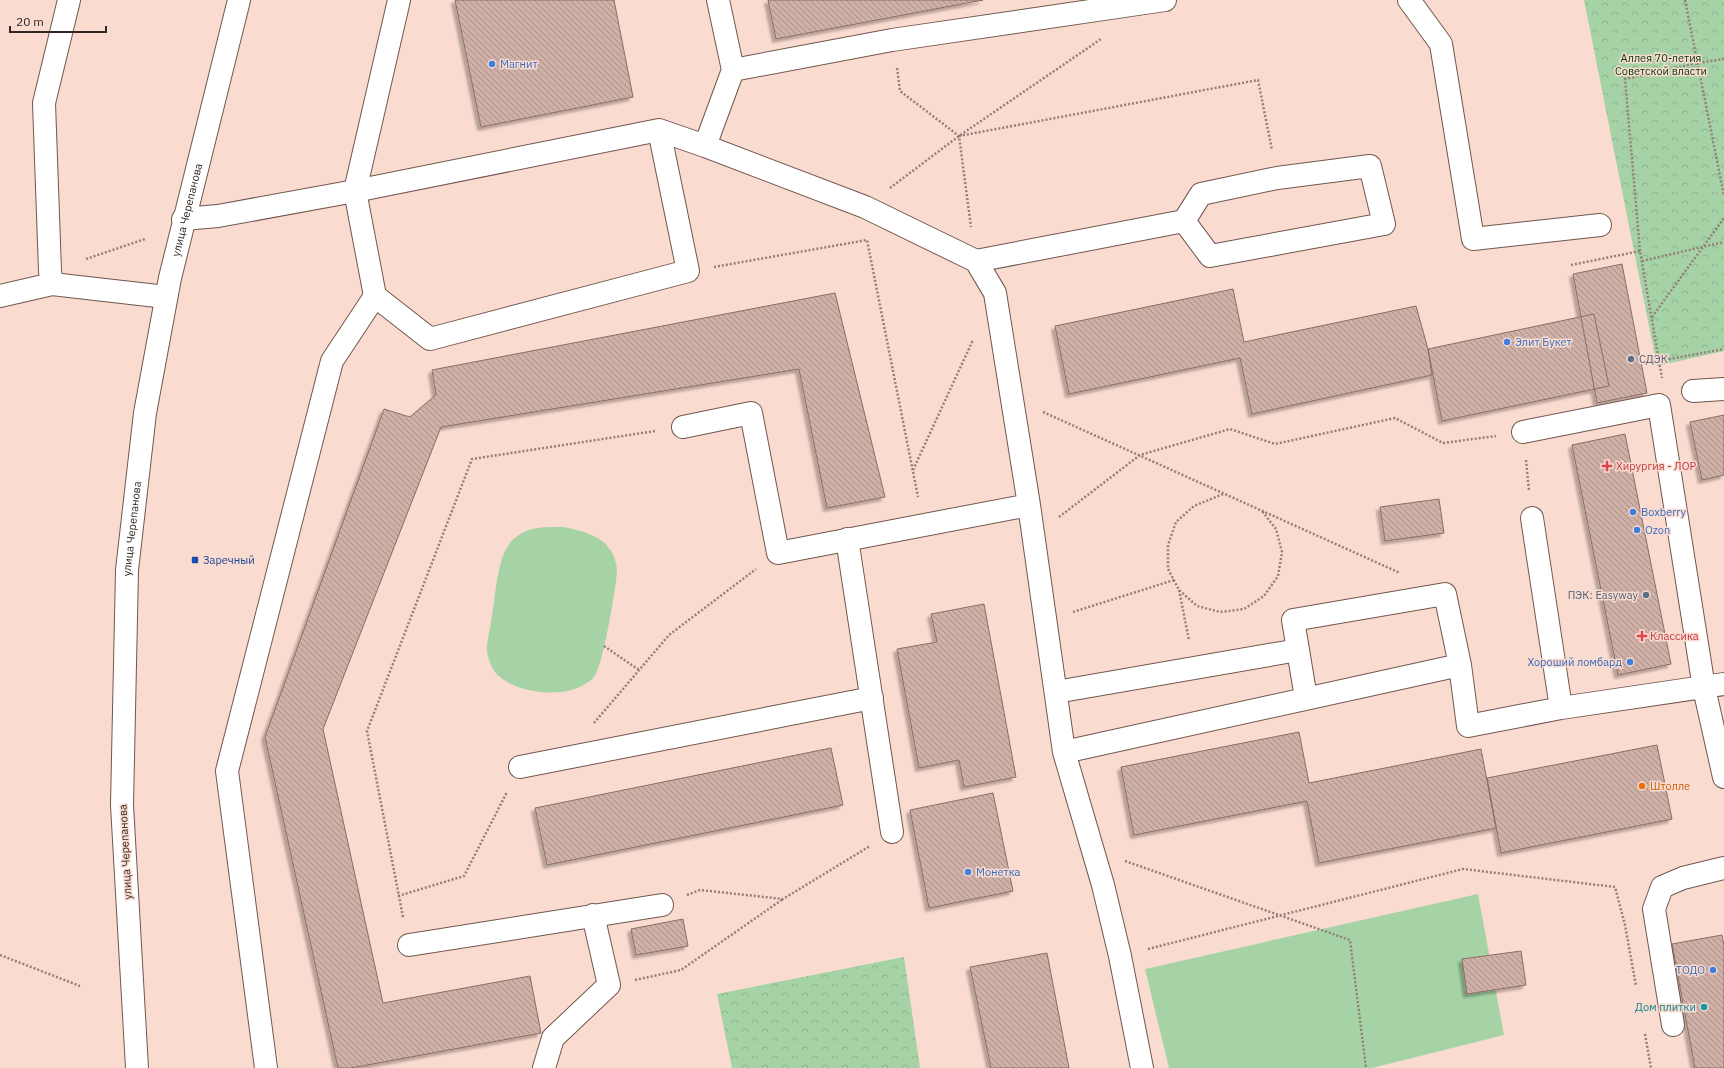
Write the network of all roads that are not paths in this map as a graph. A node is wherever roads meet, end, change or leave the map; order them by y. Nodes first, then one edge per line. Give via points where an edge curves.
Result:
1 (69, 0) edge
2 (239, 0) edge
3 (399, 0) edge
4 (718, 0) edge
5 (1165, 0) edge
6 (1409, 0) edge
7 (733, 70) junction
8 (659, 130) junction
9 (705, 146) junction
10 (355, 191) junction
11 (184, 219) junction
12 (1184, 221) junction
13 (1600, 224) dead end
14 (976, 261) junction
15 (51, 278) junction
16 (0, 296) edge
17 (376, 296) junction
18 (166, 297) junction
19 (1724, 389) edge
20 (1694, 392) dead end
21 (683, 427) road end
22 (1523, 432) road end
23 (1029, 505) junction
24 (1532, 518) road end
25 (847, 539) junction
26 (1298, 650) junction
27 (1460, 665) junction
28 (1714, 686) edge
29 (1056, 692) junction
30 (872, 698) junction
31 (1306, 698) junction
32 (1561, 708) junction
33 (1064, 752) junction
34 (520, 767) road end
35 (1724, 777) edge
36 (892, 832) road end
37 (1724, 868) edge
38 (662, 905) road end
39 (593, 915) junction
40 (409, 945) road end
41 (1673, 1025) dead end
42 (137, 1068) edge
43 (266, 1068) edge
44 (544, 1068) edge
45 (1142, 1068) edge

1 - 15 main road via 44,103
2 - 11 main road, улица Черепанова
3 - 10 main road
4 - 7 main road
5 - 7 main road via 892,40
6 - 13 main road via 1441,44 1473,239
7 - 9 main road
8 - 9 main road
8 - 10 main road
8 - 17 main road via 688,271 430,339
9 - 14 main road via 865,207
10 - 11 main road via 218,216
10 - 17 main road
11 - 18 main road, улица Черепанова
12 - 12 main road via 1210,256 1384,224 1370,166 1277,178 1201,194
12 - 14 main road
14 - 23 main road via 995,293
15 - 16 main road
15 - 18 main road
17 - 43 main road via 332,361 228,771
18 - 42 main road, улица Черепанова via 145,413 127,570 122,805
19 - 20 main road
21 - 25 main road via 751,413 778,553
22 - 28 main road via 1659,405
23 - 25 main road
23 - 29 main road
24 - 32 main road
25 - 30 main road
26 - 27 main road via 1293,620 1445,594
26 - 29 main road
26 - 31 main road
27 - 31 main road
27 - 32 main road via 1468,726
28 - 32 main road
28 - 35 main road
29 - 33 main road
30 - 34 main road
30 - 36 main road
31 - 33 main road
33 - 45 main road via 1103,885
37 - 41 main road via 1684,878 1662,887 1654,909
38 - 39 main road
39 - 40 main road
39 - 44 main road via 609,985 553,1038

